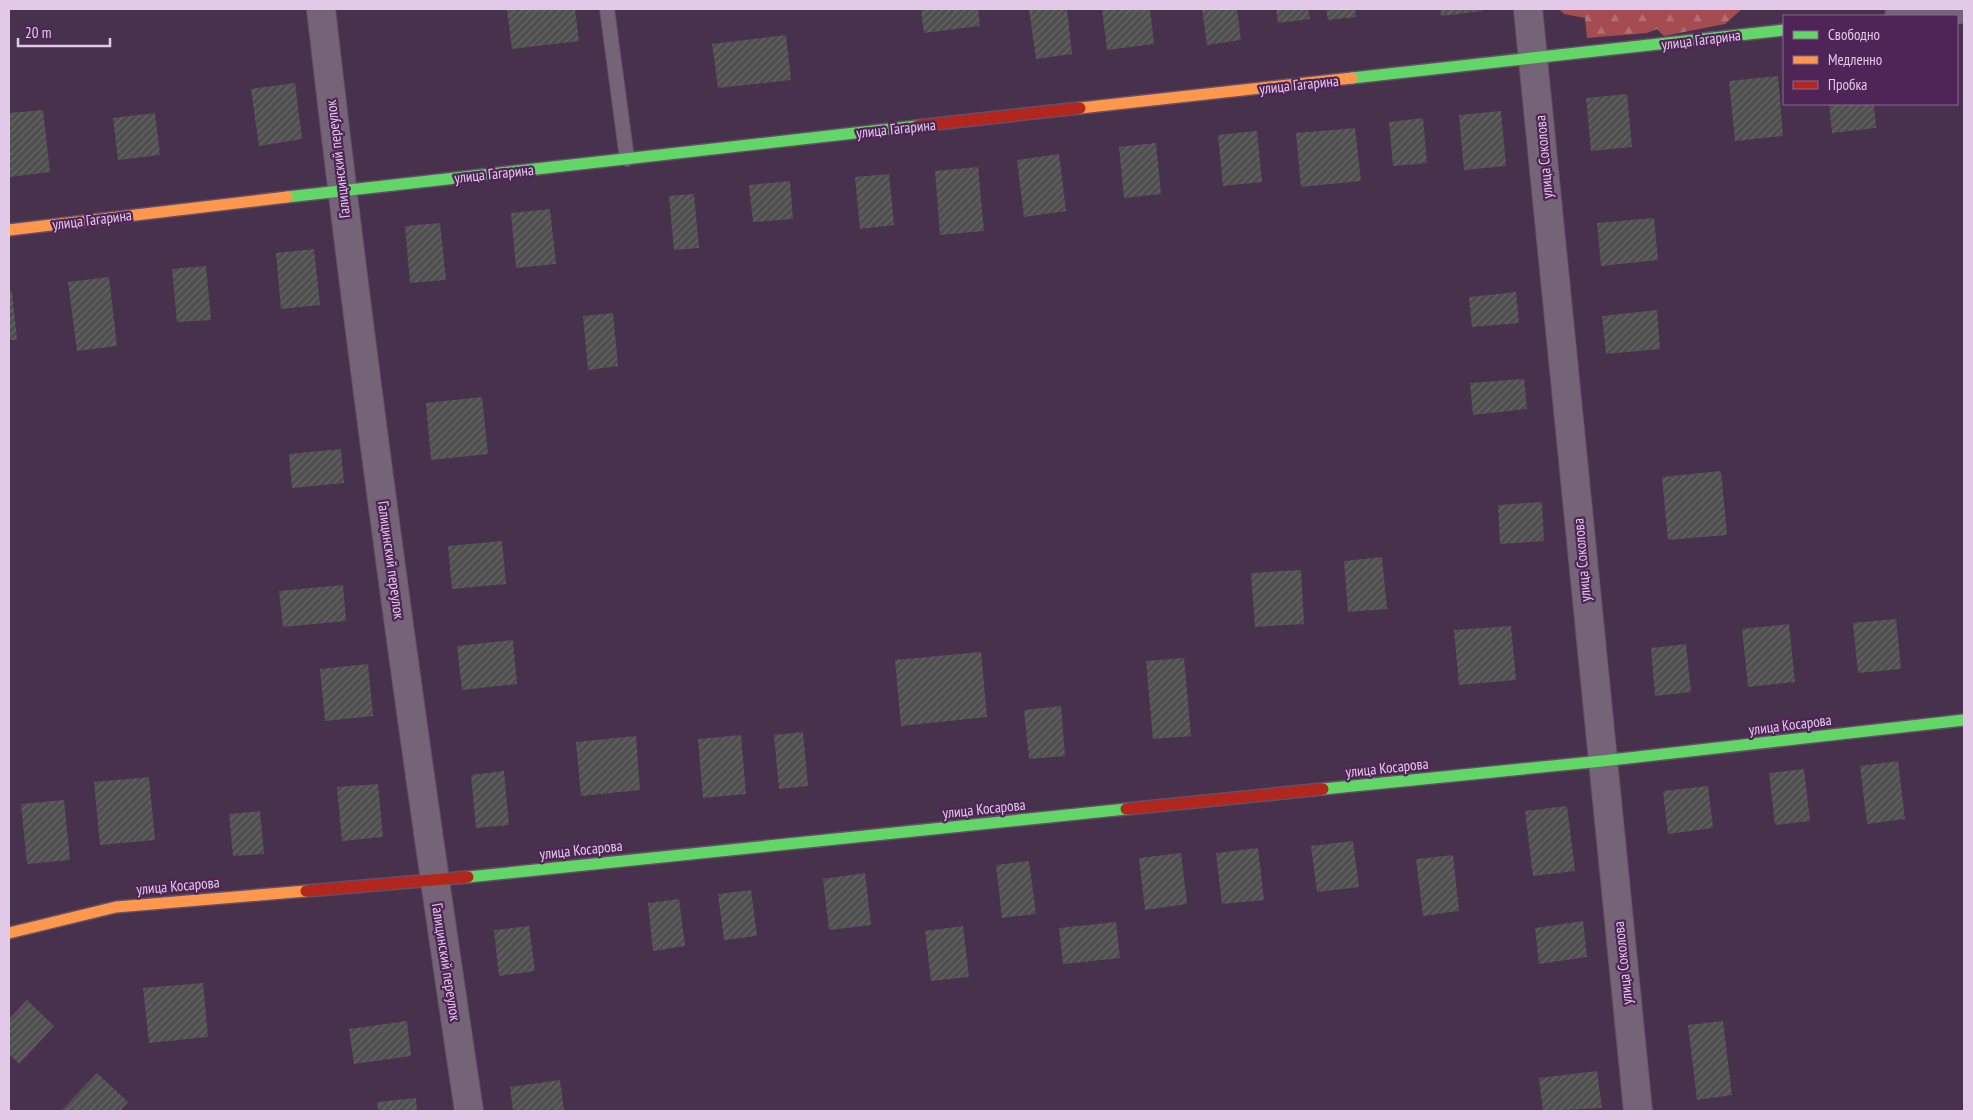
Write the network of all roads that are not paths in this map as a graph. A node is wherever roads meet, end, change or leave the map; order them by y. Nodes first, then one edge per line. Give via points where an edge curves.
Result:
1 (321, 9) edge
2 (608, 9) edge
3 (1528, 9) edge
4 (1963, 9) edge
5 (1908, 15) edge
6 (1783, 30) edge
7 (1534, 59) junction
8 (627, 159) junction
9 (342, 190) junction
10 (9, 230) edge
11 (1964, 720) edge
12 (1602, 761) junction
13 (434, 880) junction
14 (9, 933) edge
15 (469, 1111) edge
16 (1638, 1111) edge

1 - 9 street, Галицинский переулок
2 - 8 lane
3 - 7 street, улица Соколова
4 - 5 street
6 - 7 street, улица Гагарина
7 - 8 street, улица Гагарина
7 - 12 street, улица Соколова
8 - 9 street, улица Гагарина
9 - 10 street, улица Гагарина
9 - 13 street, Галицинский переулок
11 - 12 street, улица Косарова
12 - 13 street, улица Косарова
12 - 16 street, улица Соколова
13 - 14 street, улица Косарова via 116,906
13 - 15 street, Галицинский переулок

